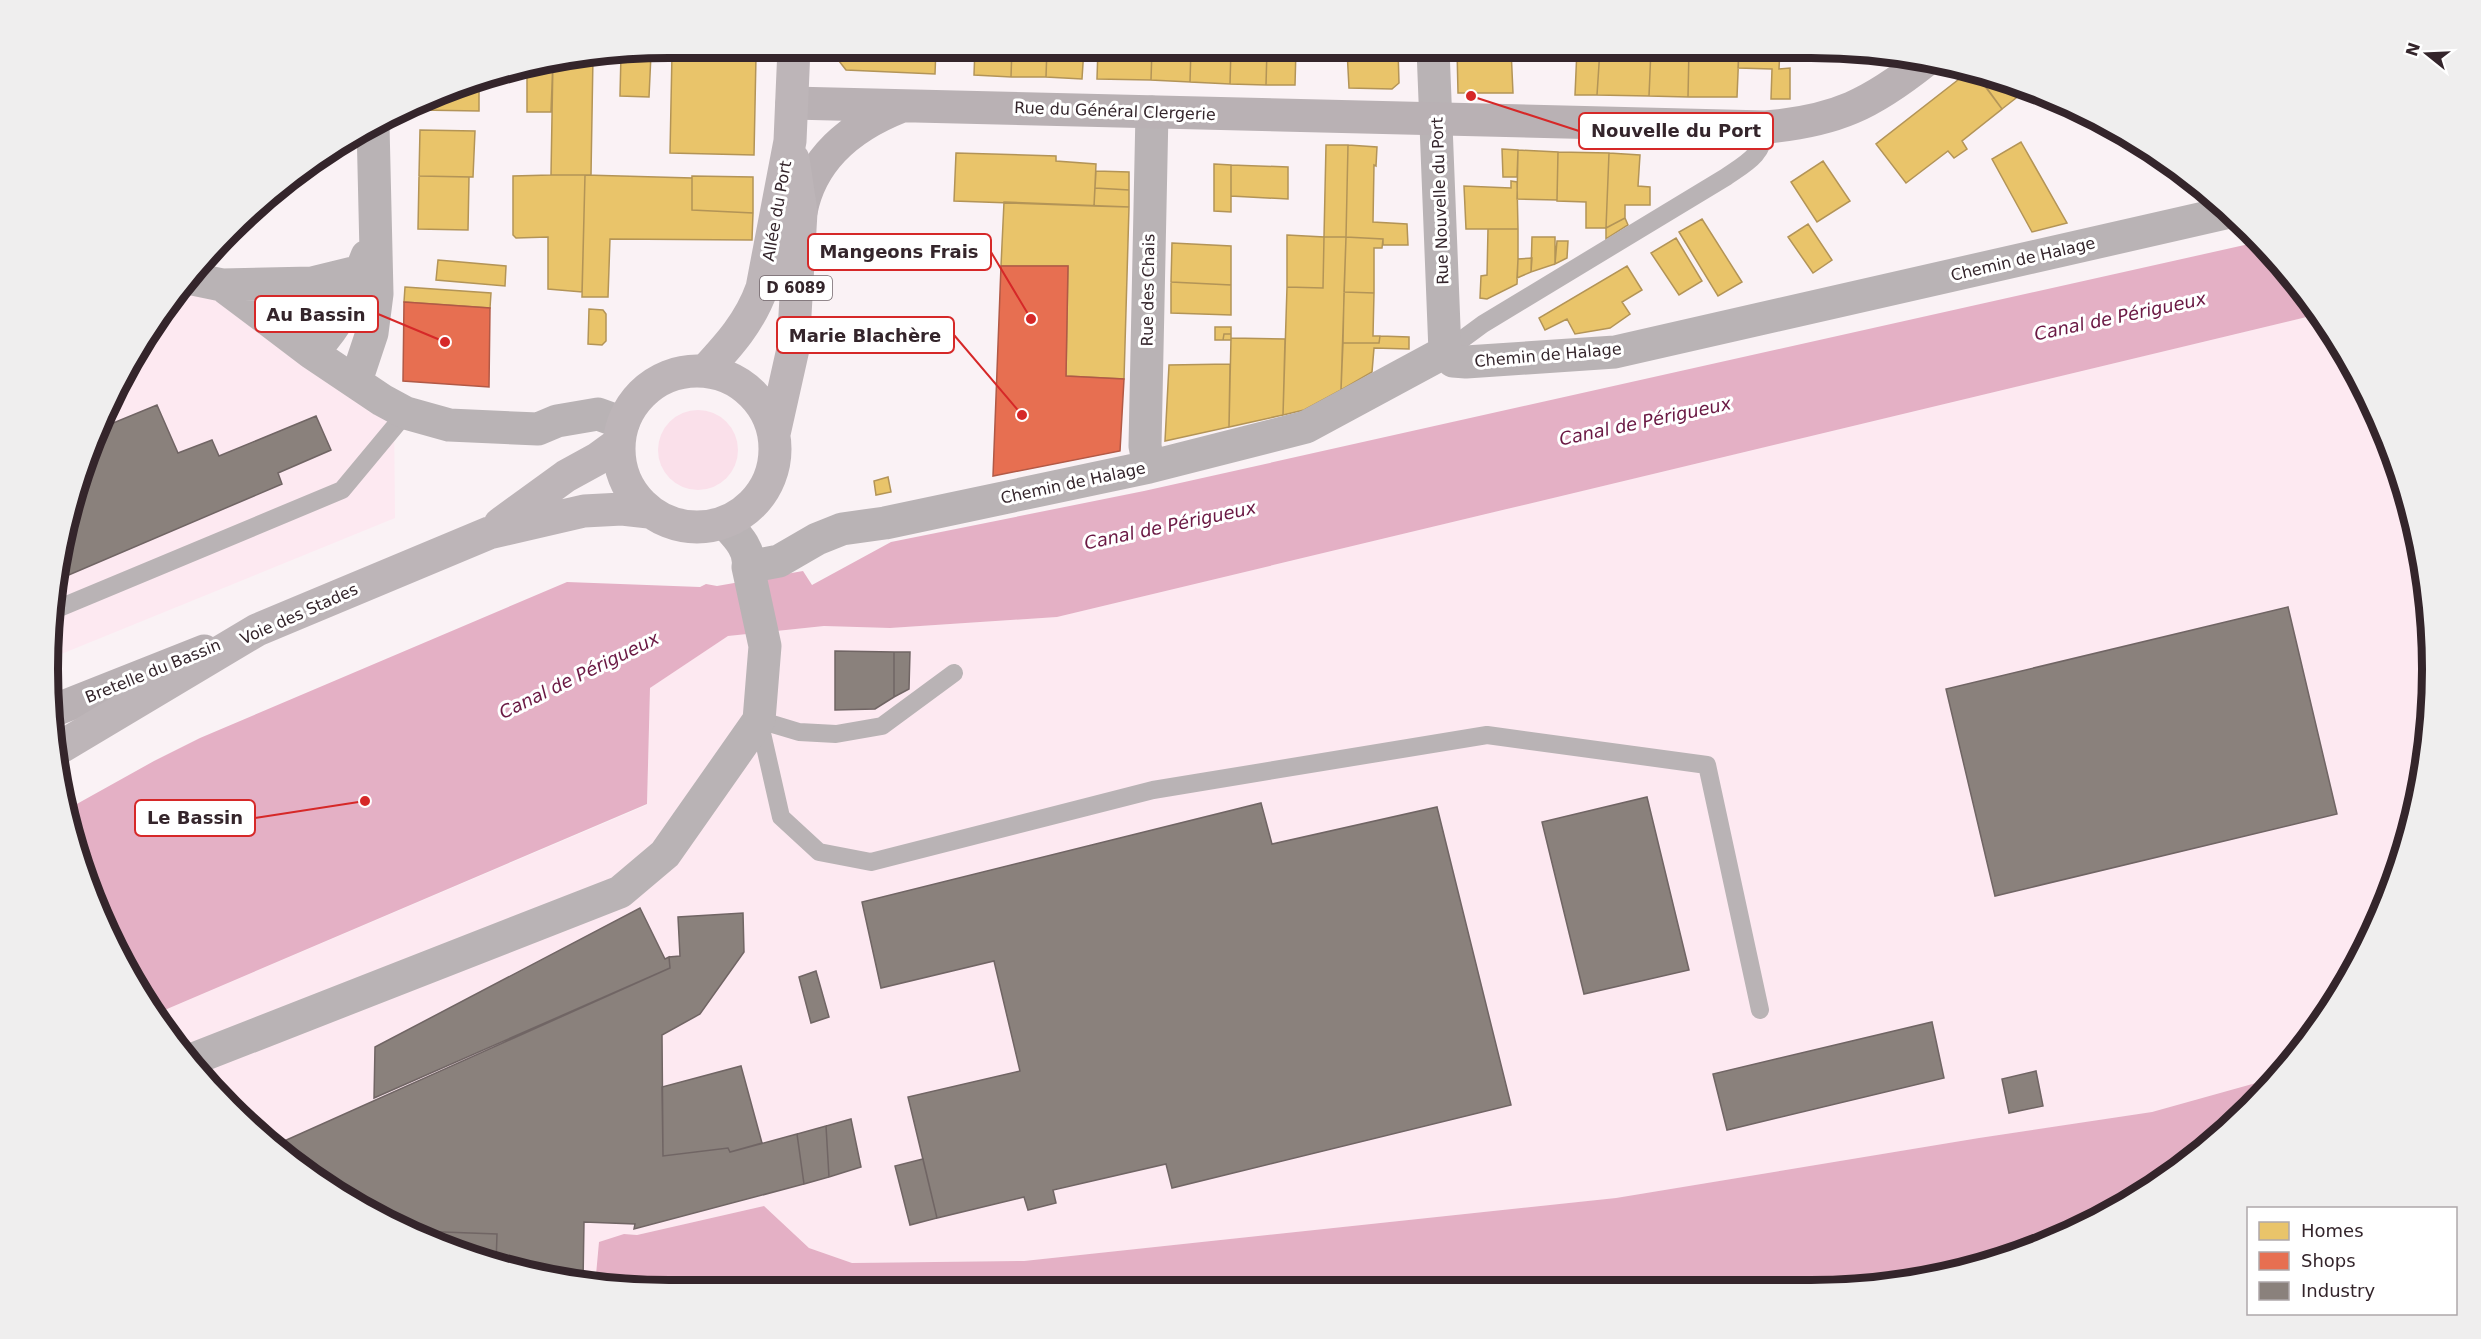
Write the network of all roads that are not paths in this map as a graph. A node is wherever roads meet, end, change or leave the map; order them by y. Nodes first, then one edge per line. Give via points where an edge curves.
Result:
1 (794, 58) edge
2 (1434, 58) edge
3 (1917, 68) edge
4 (792, 103) junction
5 (905, 105) junction
6 (1152, 112) junction
7 (1437, 120) junction
8 (1766, 127) junction
9 (374, 135) edge
10 (790, 141) junction
11 (801, 212) junction
12 (2219, 215) edge
13 (374, 237) junction
14 (361, 271) junction
15 (199, 280) edge
16 (222, 285) junction
17 (1445, 352) junction
18 (312, 353) junction
19 (705, 371) junction
20 (356, 381) junction
21 (406, 413) junction
22 (621, 433) junction
23 (774, 434) junction
24 (1149, 467) junction
25 (649, 512) junction
26 (725, 523) junction
27 (489, 533) junction
28 (749, 570) junction
29 (62, 607) edge
30 (257, 630) junction
31 (954, 673) dead end
32 (60, 708) edge
33 (759, 720) junction
34 (64, 745) edge
35 (1760, 1010) dead end
36 (198, 1057) edge

1 - 4 main road, Allée du Port / D 6089
2 - 7 street, Rue Nouvelle du Port
3 - 8 main road, Rue du Général Clergerie via 1855,108 1818,120
4 - 5 main road, Rue du Général Clergerie
4 - 10 main road, Allée du Port / D 6089
5 - 6 main road, Rue du Général Clergerie
5 - 11 main road via 859,128 834,148 812,177
6 - 7 main road, Rue du Général Clergerie
6 - 24 street, Rue des Chais via 1145,446
7 - 8 main road, Rue du Général Clergerie
7 - 17 street, Rue Nouvelle du Port
8 - 17 lane via 1755,157 1483,324
9 - 13 street
10 - 11 main road, Allée du Port / D 6089
10 - 19 main road, Allée du Port / D 6089 via 766,270 754,310
11 - 23 main road, Allée du Port / D 6089 via 793,349
12 - 17 street, Chemin de Halage via 1615,352 1466,362 1453,361
13 - 14 street
13 - 20 street via 372,333
14 - 16 street via 312,284
14 - 18 street via 345,310
15 - 16 street
16 - 18 street
17 - 24 street, Chemin de Halage via 1306,427
18 - 20 street
19 - 22 main road via 664,378 647,389 633,404
19 - 23 main road via 729,378 750,391 765,410
20 - 21 street
21 - 22 street via 449,425 538,429 557,421 598,414
21 - 29 lane via 342,490
22 - 25 main road via 619,459 629,488
22 - 27 main road, Voie des Stades via 597,459 566,476
23 - 26 main road via 775,460 769,480 758,499
24 - 28 street, Chemin de Halage via 842,529 779,561
25 - 26 main road via 673,524 699,528
25 - 27 main road, Voie des Stades via 584,511
26 - 28 street via 741,540 750,559
27 - 30 main road, Voie des Stades
28 - 33 street via 765,646
30 - 32 main road, Bretelle du Bassin
30 - 34 main road, Voie des Stades
31 - 33 lane via 882,726 836,734 799,732
33 - 35 lane via 781,817 819,852 871,862 1153,790 1487,735 1707,765
33 - 36 street via 665,854 620,892

